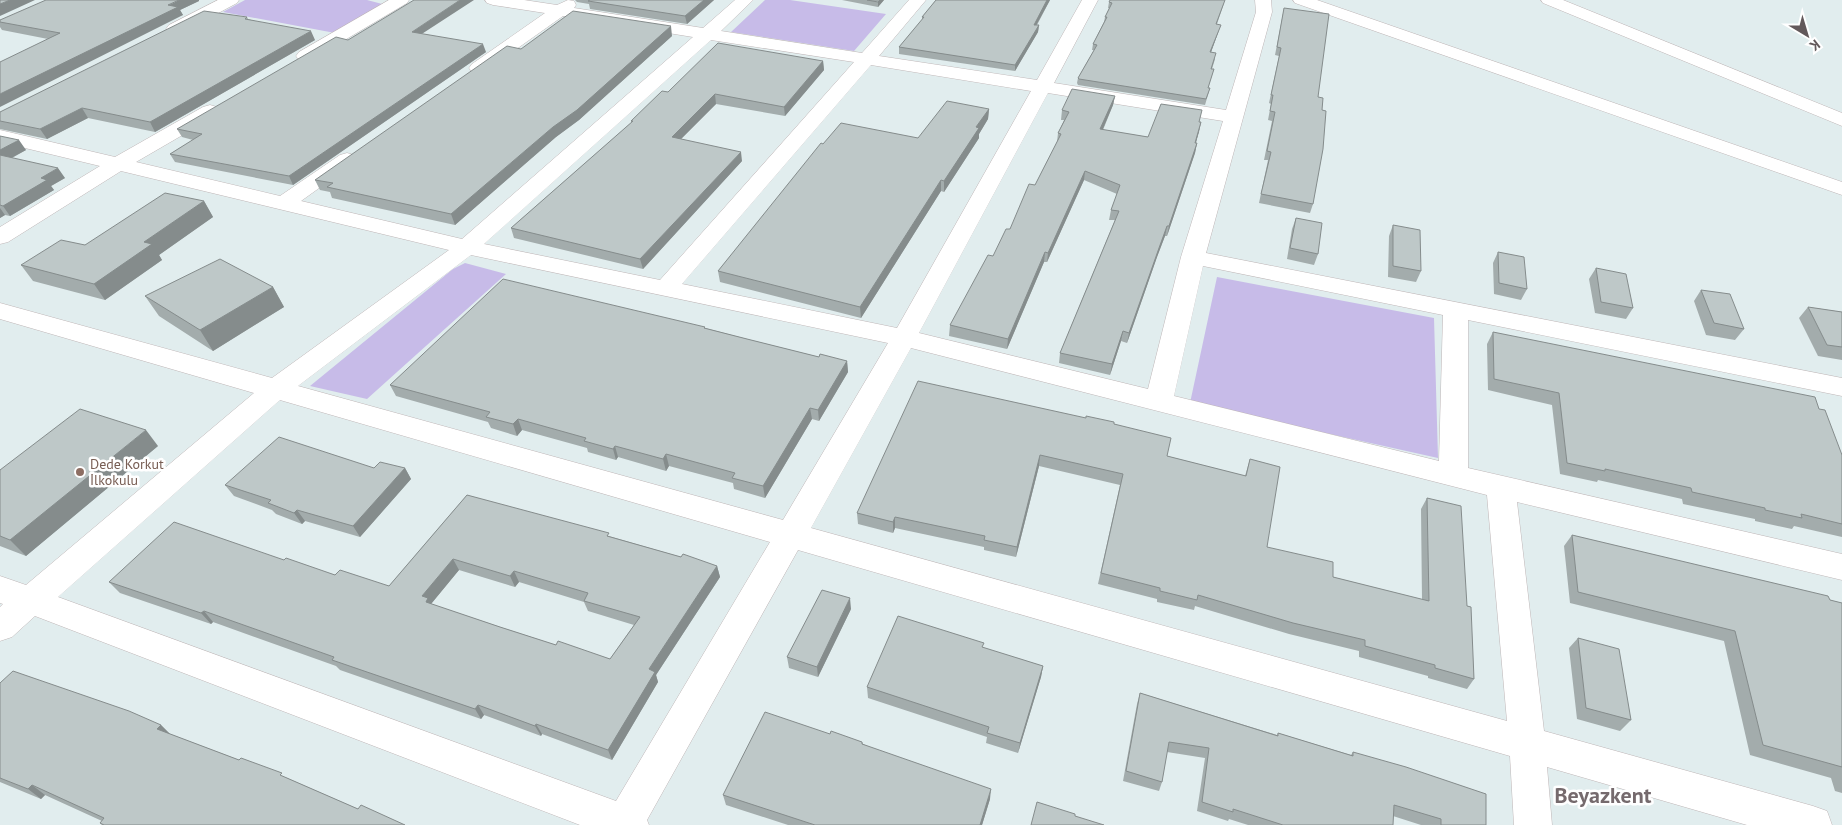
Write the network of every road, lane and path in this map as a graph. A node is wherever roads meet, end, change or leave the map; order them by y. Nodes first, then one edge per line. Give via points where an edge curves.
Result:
1 (232, 0) edge
2 (401, 0) edge
3 (493, 0) edge
4 (745, 0) edge
5 (918, 0) edge
6 (1090, 0) edge
7 (1263, 0) edge
8 (1301, 0) edge
9 (1549, 0) edge
10 (568, 5) edge
11 (706, 34) junction
12 (160, 36) edge
13 (865, 60) junction
14 (290, 64) edge
15 (463, 78) edge
16 (1042, 88) junction
17 (230, 99) edge
18 (1233, 117) junction
19 (1842, 120) edge
20 (0, 136) edge
21 (365, 146) edge
22 (118, 164) junction
23 (1842, 189) edge
24 (284, 203) junction
25 (0, 237) edge
26 (467, 247) junction
27 (1193, 257) junction
28 (666, 288) junction
29 (1456, 311) junction
30 (0, 312) edge
31 (904, 338) junction
32 (1842, 387) edge
33 (276, 389) junction
34 (1158, 402) junction
35 (1454, 476) junction
36 (1501, 488) junction
37 (790, 535) junction
38 (1842, 567) edge
39 (15, 595) edge
40 (0, 627) edge
41 (1527, 743) junction
42 (626, 824) edge
43 (1533, 825) edge
44 (1813, 825) edge

1 - 12 street
2 - 14 street
3 - 10 street
4 - 11 street
5 - 13 street
6 - 16 street
7 - 18 street via 1264,12
8 - 23 street
9 - 19 street
10 - 11 street
10 - 15 street
11 - 13 street
11 - 26 street
13 - 16 street
13 - 28 street
16 - 18 street
16 - 31 street
17 - 22 street
18 - 27 street
20 - 22 street
21 - 24 street
22 - 24 street
22 - 25 street
24 - 26 street
26 - 28 street
26 - 33 street
27 - 29 street
27 - 34 street
28 - 31 street
29 - 32 street
29 - 35 street
30 - 33 street
31 - 34 street
31 - 37 street
33 - 37 street
33 - 39 street
34 - 35 street
35 - 36 street
36 - 38 street
36 - 41 street
37 - 41 street
37 - 42 street
39 - 40 street
39 - 42 street
41 - 43 street
41 - 44 street

